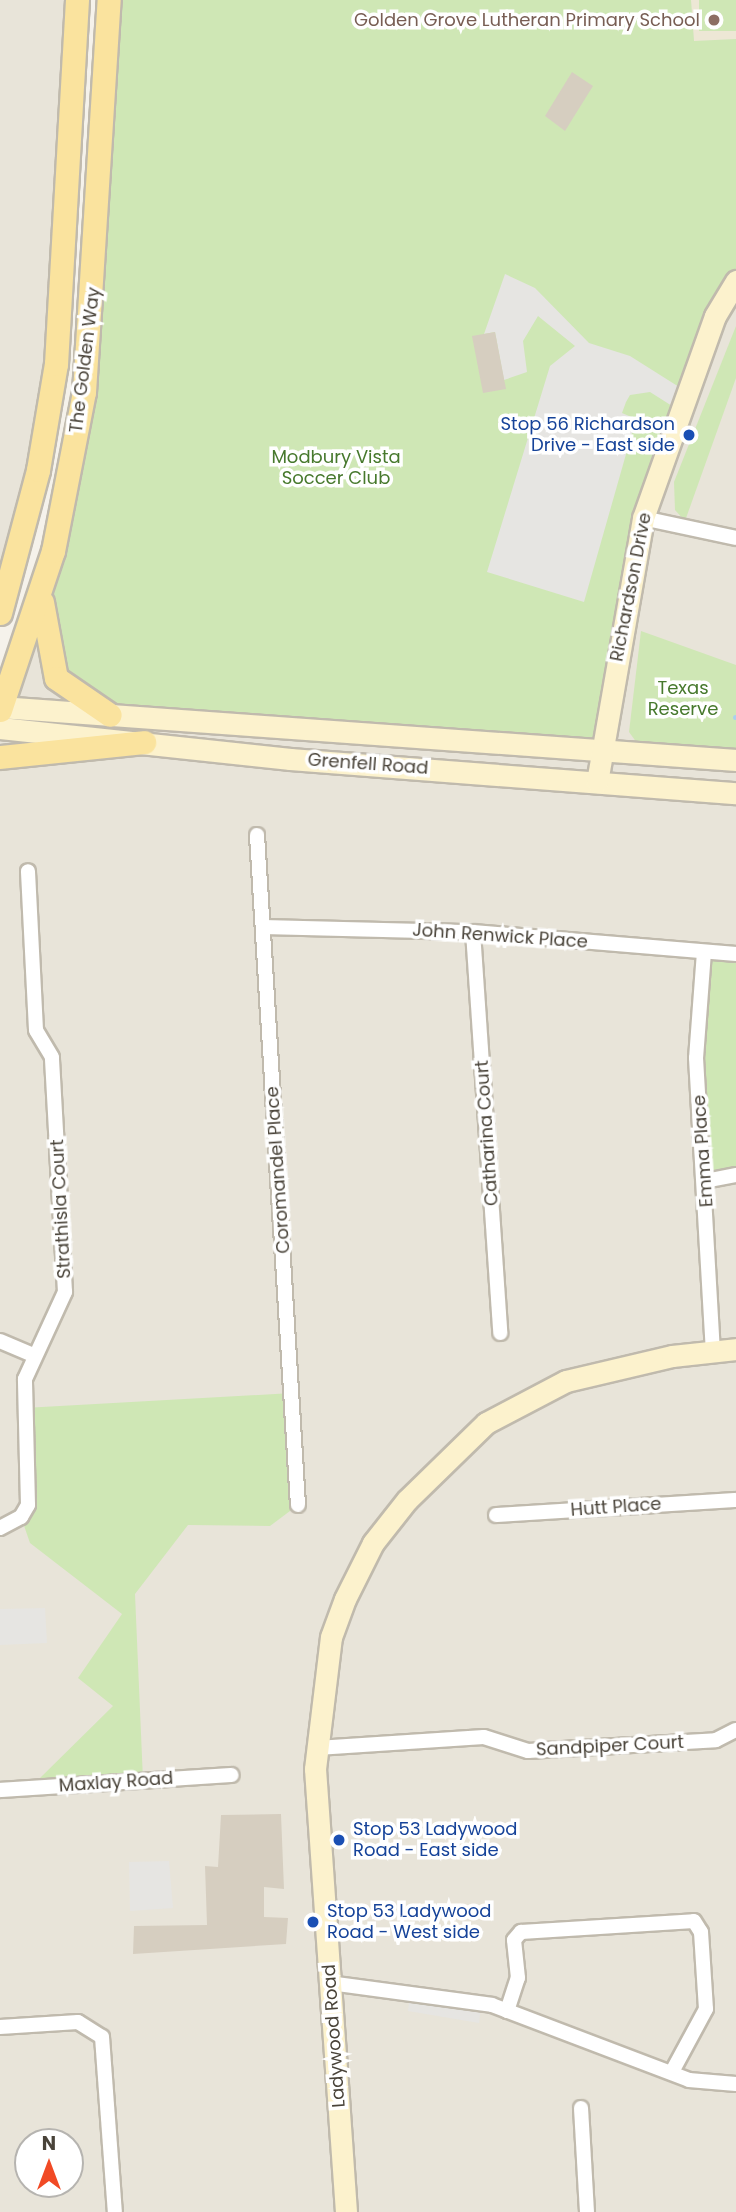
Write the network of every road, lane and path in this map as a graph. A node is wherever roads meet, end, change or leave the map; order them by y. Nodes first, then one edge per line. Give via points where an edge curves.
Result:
1 (77, 0) edge
2 (109, 0) edge
3 (736, 281) edge
4 (643, 518) junction
5 (736, 538) edge
6 (41, 592) junction
7 (0, 612) edge
8 (0, 713) edge
9 (110, 715) junction
10 (144, 742) junction
11 (601, 750) junction
12 (0, 757) edge
13 (736, 760) edge
14 (597, 782) junction
15 (736, 793) edge
16 (257, 835) dead end
17 (28, 871) dead end
18 (263, 927) junction
19 (473, 932) junction
20 (704, 952) junction
21 (736, 954) edge
22 (736, 1175) edge
23 (705, 1181) junction
24 (500, 1333) dead end
25 (0, 1341) edge
26 (736, 1349) edge
27 (713, 1350) junction
28 (31, 1354) junction
29 (736, 1500) edge
30 (298, 1505) dead end
31 (496, 1515) dead end
32 (0, 1528) edge
33 (736, 1730) edge
34 (317, 1748) junction
35 (232, 1775) dead end
36 (0, 1790) edge
37 (330, 1983) junction
38 (507, 2011) junction
39 (0, 2027) edge
40 (673, 2070) junction
41 (736, 2084) edge
42 (581, 2108) dead end
43 (115, 2212) edge
44 (346, 2212) edge
45 (587, 2212) edge

1 - 7 main road, The Golden Way via 54,376 17,561
2 - 6 main road, The Golden Way via 89,356 68,487
3 - 4 street, Richardson Drive via 715,316
4 - 5 street
4 - 11 street, Richardson Drive
6 - 8 main road, The Golden Way
6 - 9 main road via 56,678
8 - 9 street, Grenfell Road
8 - 10 street, Grenfell Road
9 - 11 street, Grenfell Road
10 - 12 main road
10 - 14 street, Grenfell Road
11 - 13 street, Grenfell Road
11 - 14 street, Richardson Drive
14 - 15 street, Grenfell Road
16 - 18 street, Coromandel Place
17 - 28 street, Strathisla Court via 36,1030 52,1057 65,1292
18 - 19 street, John Renwick Place
18 - 30 street, Coromandel Place
19 - 20 street, John Renwick Place
19 - 24 street, Catharina Court
20 - 21 street, John Renwick Place
20 - 23 street, Emma Place via 696,1058
22 - 23 street
23 - 27 street, Emma Place
25 - 28 street
26 - 27 street, Ladywood Road
27 - 34 street, Ladywood Road via 566,1381 486,1423 407,1500 373,1543 331,1637
28 - 32 street, Strathisla Court via 24,1408 28,1505
29 - 31 street, Hutt Place
33 - 34 street, Sandpiper Court via 716,1740 528,1751 484,1737
34 - 37 street, Ladywood Road
35 - 36 street, Maxlay Road
37 - 38 street
37 - 44 street, Ladywood Road
38 - 40 street
38 - 40 street via 518,1979 514,1940 521,1932 694,1921 701,1932 706,2009
39 - 43 street via 78,2022 102,2037
40 - 41 street via 705,2085
42 - 45 street

